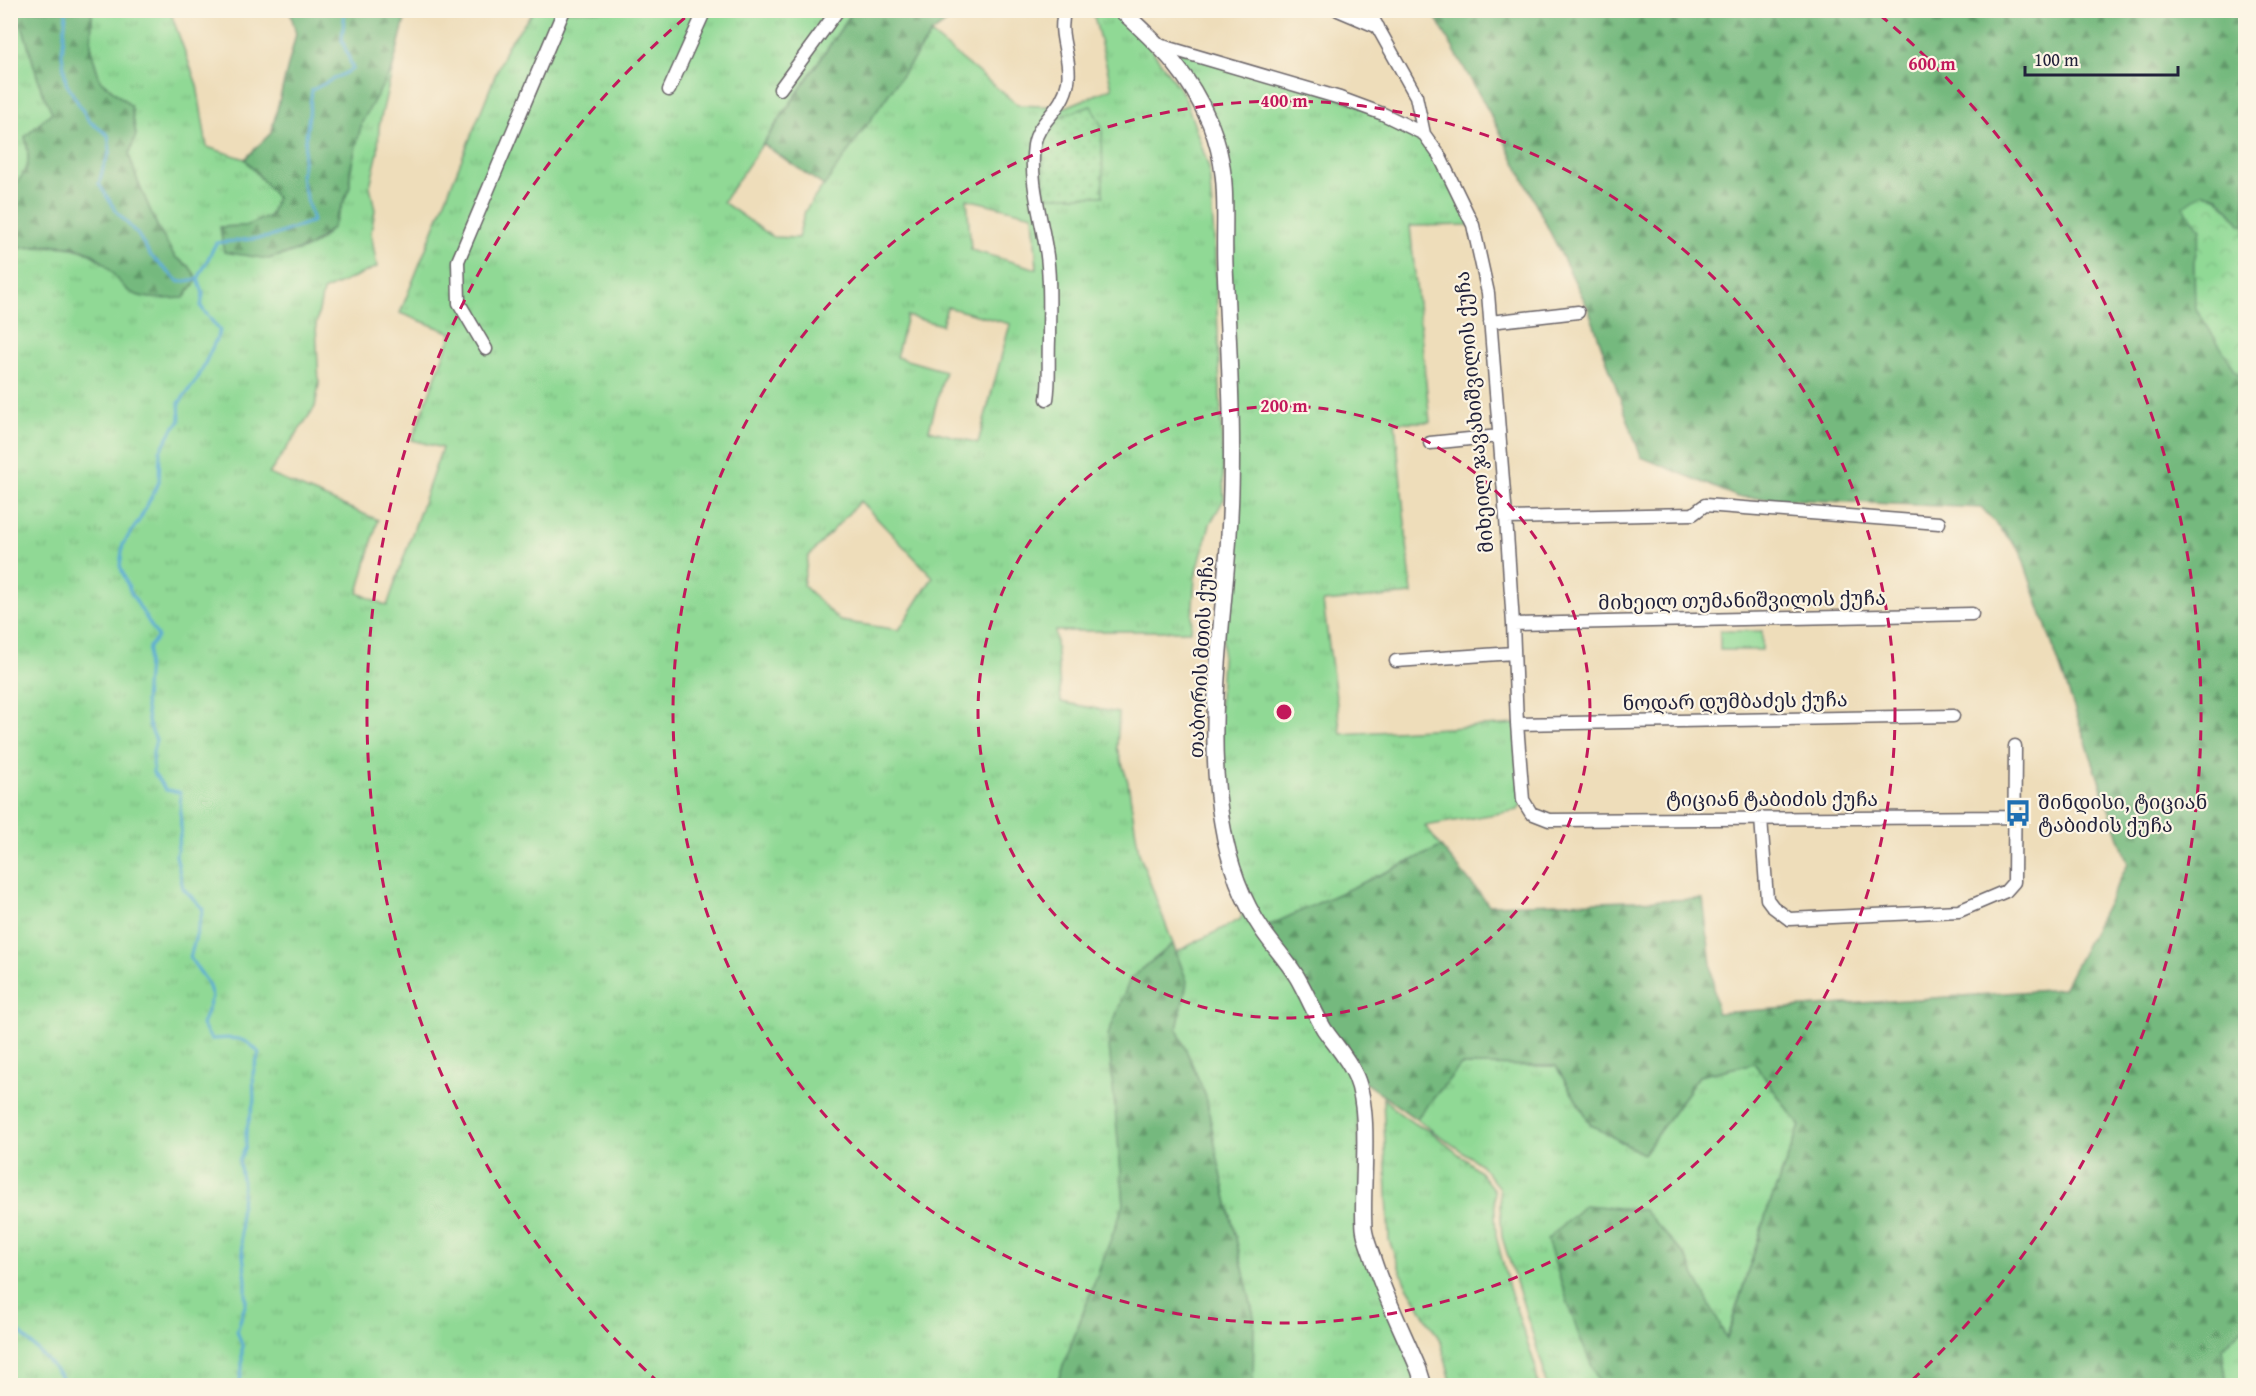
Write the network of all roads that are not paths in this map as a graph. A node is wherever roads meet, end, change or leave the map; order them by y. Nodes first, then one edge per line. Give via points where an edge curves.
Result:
1 (564, 10) edge
2 (705, 10) edge
3 (838, 10) edge
4 (1065, 10) edge
5 (1121, 10) edge
6 (1338, 10) edge
7 (1368, 10) edge
8 (1378, 27) junction
9 (1159, 45) junction
10 (780, 89) dead end
11 (669, 90) dead end
12 (1424, 134) junction
13 (1578, 312) dead end
14 (1490, 322) junction
15 (486, 349) dead end
16 (1047, 399) dead end
17 (1499, 436) junction
18 (1430, 443) dead end
19 (1506, 519) junction
20 (1940, 523) dead end
21 (1972, 614) dead end
22 (1513, 624) junction
23 (1514, 653) junction
24 (1396, 661) dead end
25 (1953, 716) dead end
26 (1517, 724) junction
27 (2015, 746) dead end
28 (1531, 813) joint
29 (2013, 817) junction
30 (1761, 818) junction
31 (1424, 1386) edge

1 - 15 street via 458,261 459,303
2 - 11 street
3 - 10 street
4 - 16 street via 1062,38 1068,58 1068,81 1062,102 1040,129 1034,145 1037,207 1046,250 1050,302
5 - 9 main road, მიხეილ ჯავახიშვილის ქუჩა
6 - 8 street
7 - 8 street
8 - 12 street via 1416,96
9 - 12 street, მიხეილ ჯავახიშვილის ქუჩა via 1340,98
9 - 31 main road, თაბორის მთის ქუჩა via 1194,89 1219,151 1225,184 1232,474 1217,682 1216,768 1222,824 1245,900 1355,1074 1362,1111 1364,1232
12 - 14 street, მიხეილ ჯავახიშვილის ქუჩა via 1439,154 1473,225 1488,293
13 - 14 street
14 - 17 street, მიხეილ ჯავახიშვილის ქუჩა
17 - 18 street
17 - 19 street, მიხეილ ჯავახიშვილის ქუჩა
19 - 20 street via 1693,514 1705,505
19 - 22 street, მიხეილ ჯავახიშვილის ქუჩა
21 - 22 street, მიხეილ თუმანიშვილის ქუჩა
22 - 23 street, მიხეილ ჯავახიშვილის ქუჩა
23 - 24 street
23 - 26 street, მიხეილ ჯავახიშვილის ქუჩა
25 - 26 street, ნოდარ დუმბაძეს ქუჩა
26 - 28 street, მიხეილ ჯავახიშვილის ქუჩა via 1523,800
27 - 29 street
28 - 30 street, ტიციან ტაბიძის ქუჩა via 1549,820
29 - 30 street, ტიციან ტაბიძის ქუჩა
29 - 30 street via 2014,882 2006,891 1959,911 1797,920 1782,915 1767,899

